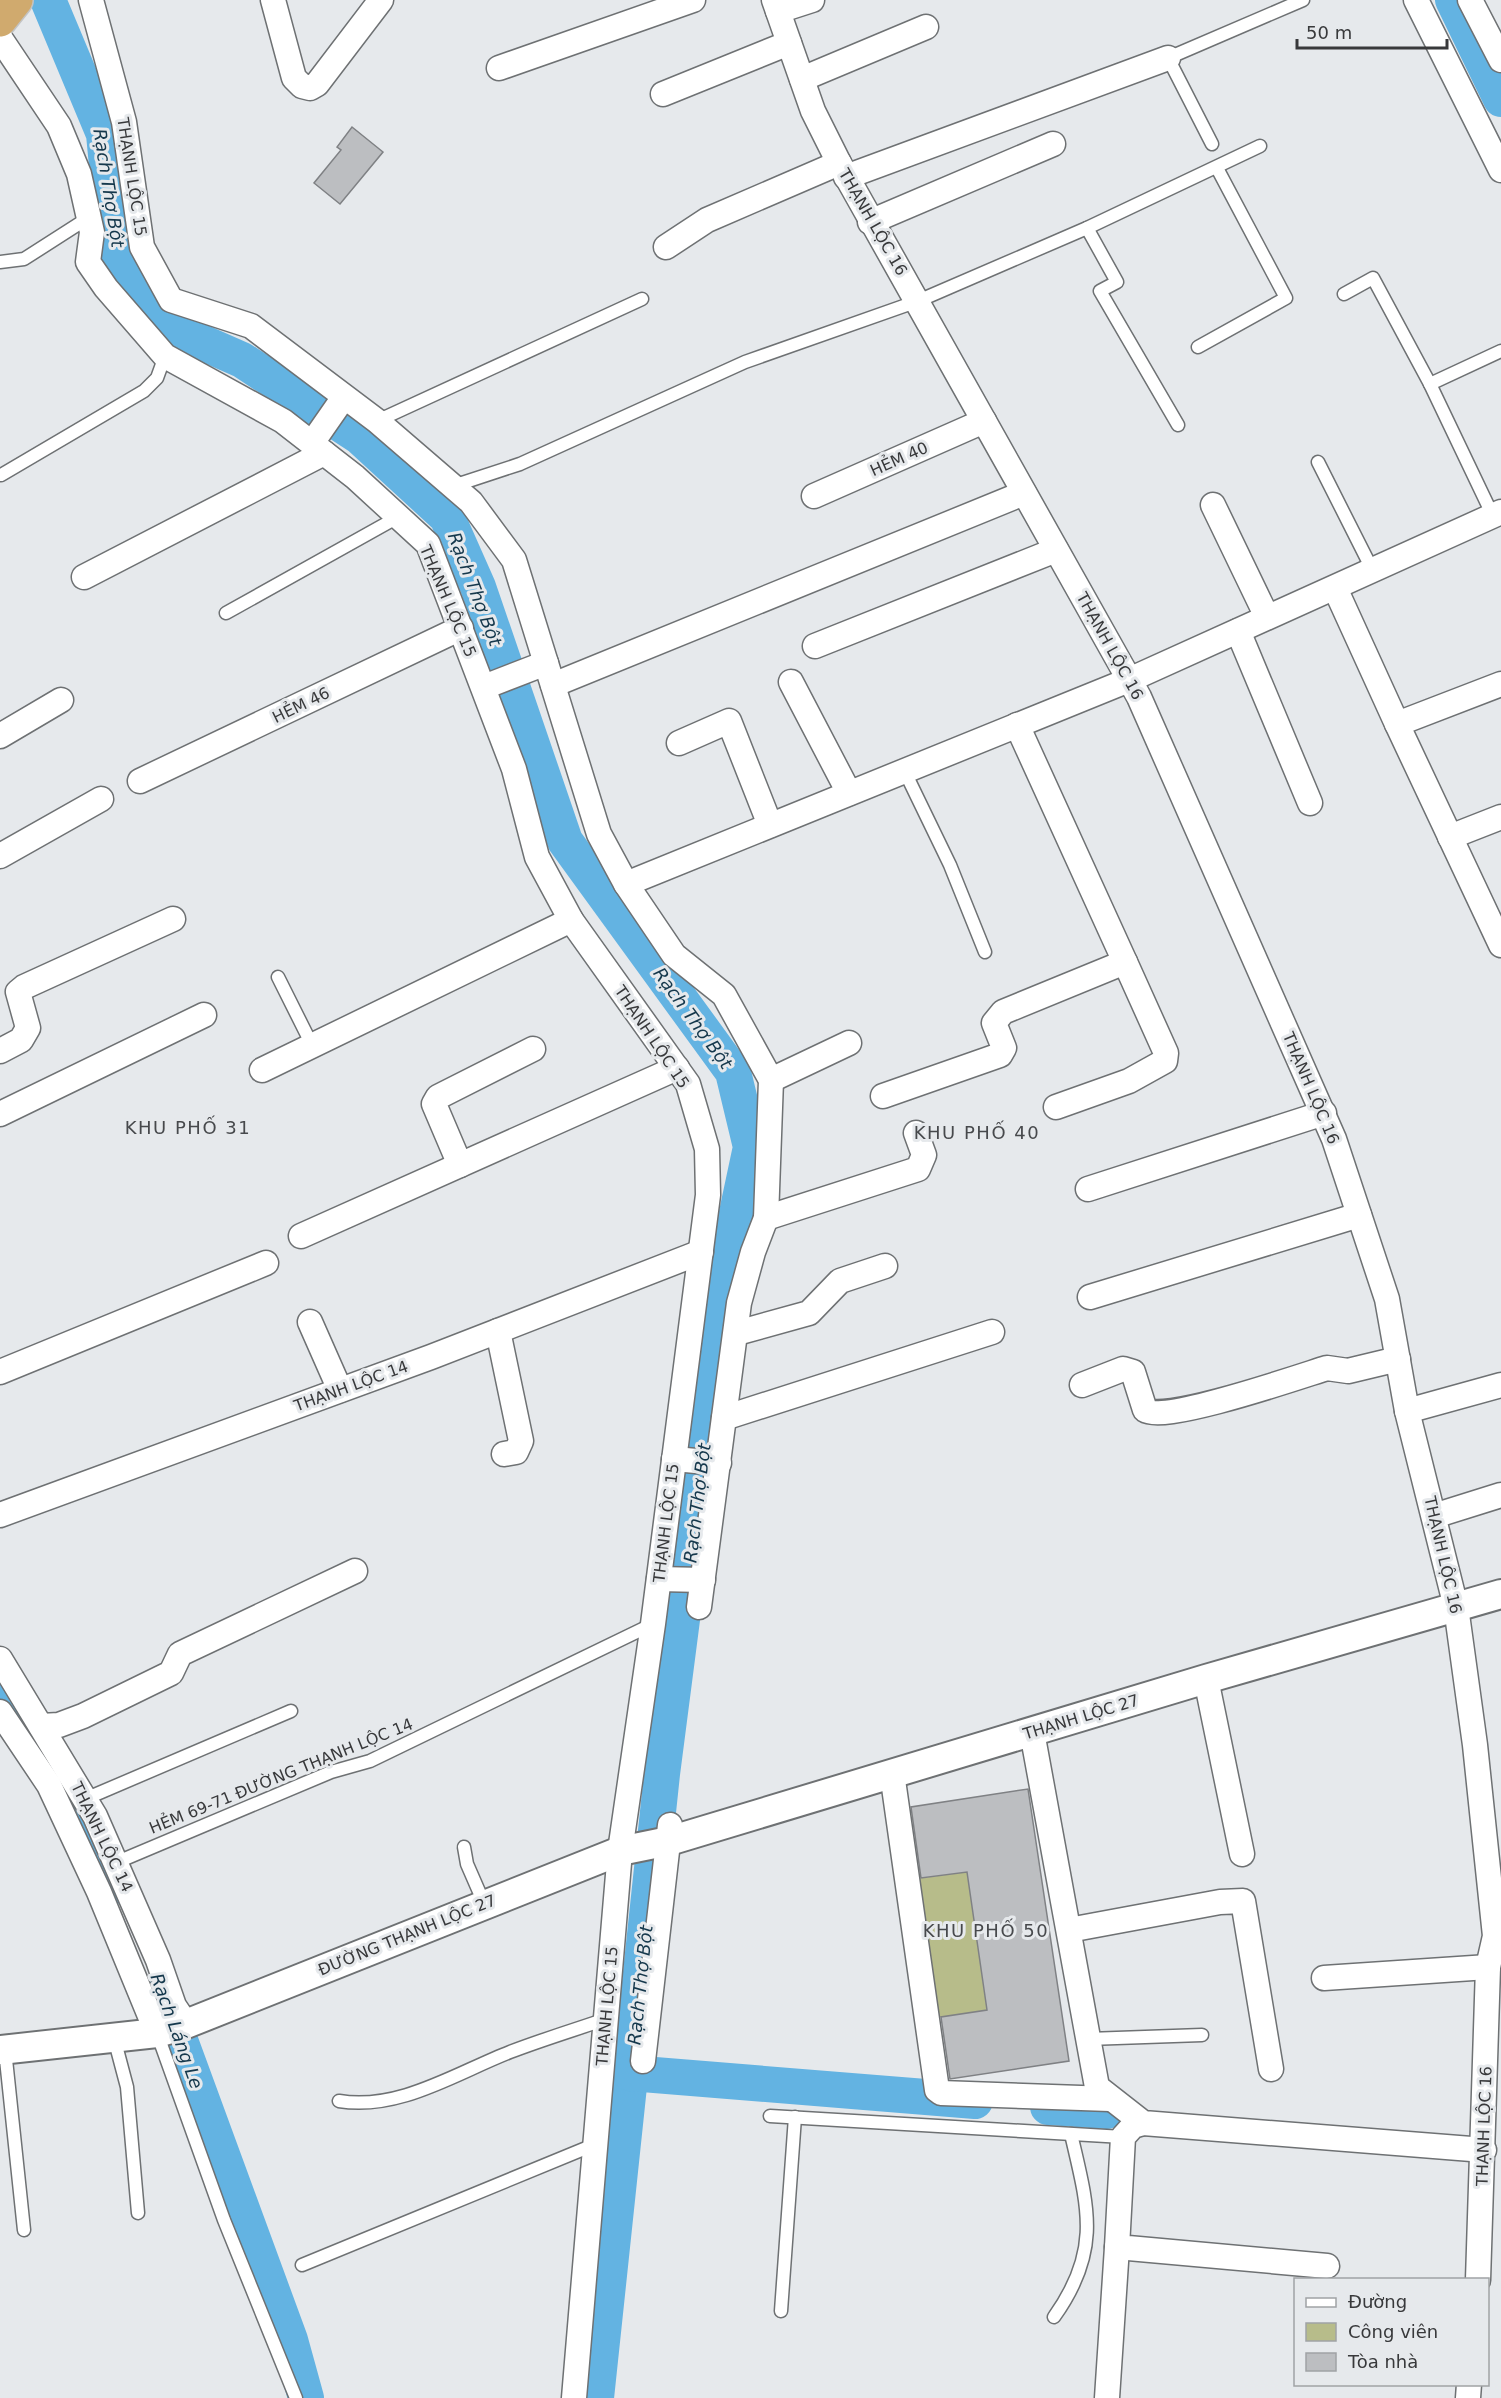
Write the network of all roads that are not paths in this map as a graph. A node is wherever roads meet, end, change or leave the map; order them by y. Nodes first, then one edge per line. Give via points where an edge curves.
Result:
1 (16, 0) edge
2 (91, 0) edge
3 (273, 0) edge
4 (381, 0) edge
5 (693, 0) edge
6 (812, 0) edge
7 (1303, 0) edge
8 (1416, 0) edge
9 (1470, 0) edge
10 (776, 5) edge
11 (0, 20) edge
12 (1492, 20) edge
13 (926, 27) dead end
14 (0, 38) edge
15 (789, 42) junction
16 (1168, 58) junction
17 (1501, 60) edge
18 (499, 68) dead end
19 (802, 79) junction
20 (663, 94) dead end
21 (1053, 144) dead end
22 (1212, 144) dead end
23 (1260, 146) dead end
24 (1217, 168) junction
25 (843, 170) junction
26 (1501, 170) edge
27 (88, 218) junction
28 (870, 222) junction
29 (1087, 228) junction
30 (666, 247) dead end
31 (0, 262) edge
32 (1344, 294) dead end
33 (642, 299) dead end
34 (918, 301) junction
35 (1198, 347) dead end
36 (1501, 351) edge
37 (165, 356) junction
38 (1430, 384) junction
39 (344, 397) junction
40 (377, 421) junction
41 (984, 421) junction
42 (1178, 425) dead end
43 (318, 448) junction
44 (1318, 462) dead end
45 (1, 475) edge
46 (453, 486) junction
47 (1024, 493) junction
48 (814, 496) dead end
49 (1213, 505) dead end
50 (1497, 514) edge
51 (398, 517) junction
52 (1056, 550) junction
53 (1373, 571) junction
54 (84, 577) dead end
55 (1335, 588) junction
56 (226, 613) dead end
57 (1267, 617) junction
58 (461, 628) junction
59 (1238, 631) junction
60 (815, 646) dead end
61 (546, 663) junction
62 (1129, 680) junction
63 (791, 682) dead end
64 (1501, 684) edge
65 (553, 685) junction
66 (484, 687) junction
67 (61, 700) dead end
68 (1397, 724) junction
69 (1017, 725) junction
70 (0, 736) edge
71 (679, 743) dead end
72 (905, 772) junction
73 (141, 781) dead end
74 (849, 793) junction
75 (101, 799) dead end
76 (1310, 803) dead end
77 (1501, 817) edge
78 (770, 825) junction
79 (1450, 837) junction
80 (0, 856) edge
81 (626, 884) junction
82 (173, 919) dead end
83 (571, 920) junction
84 (1501, 945) edge
85 (985, 952) dead end
86 (1125, 962) junction
87 (278, 977) dead end
88 (204, 1015) dead end
89 (849, 1042) dead end
90 (312, 1045) junction
91 (533, 1049) dead end
92 (0, 1051) edge
93 (677, 1068) junction
94 (262, 1070) dead end
95 (771, 1080) junction
96 (883, 1096) dead end
97 (1056, 1107) dead end
98 (1324, 1113) junction
99 (0, 1114) edge
100 (916, 1133) dead end
101 (460, 1165) junction
102 (1088, 1189) dead end
103 (1359, 1215) junction
104 (766, 1218) junction
105 (301, 1236) dead end
106 (701, 1252) junction
107 (266, 1263) dead end
108 (885, 1266) dead end
109 (1089, 1297) dead end
110 (310, 1322) dead end
111 (498, 1331) junction
112 (992, 1332) dead end
113 (737, 1333) junction
114 (1398, 1359) junction
115 (0, 1372) edge
116 (1082, 1385) dead end
117 (1501, 1385) edge
118 (340, 1390) junction
119 (1407, 1412) junction
120 (724, 1418) junction
121 (504, 1454) dead end
122 (674, 1459) junction
123 (719, 1463) junction
124 (1501, 1495) edge
125 (0, 1515) edge
126 (1434, 1516) junction
127 (355, 1571) dead end
128 (659, 1579) junction
129 (703, 1580) junction
130 (1501, 1594) edge
131 (699, 1607) dead end
132 (1456, 1607) junction
133 (653, 1624) junction
134 (0, 1659) edge
135 (1206, 1679) junction
136 (291, 1711) dead end
137 (0, 1712) edge
138 (41, 1726) junction
139 (1032, 1732) junction
140 (892, 1773) junction
141 (86, 1799) junction
142 (651, 1841) junction
143 (464, 1847) dead end
144 (1494, 1853) edge
145 (1242, 1854) dead end
146 (115, 1863) junction
147 (484, 1903) junction
148 (1069, 1930) junction
149 (1498, 1936) edge
150 (1488, 1967) junction
151 (1324, 1978) dead end
152 (606, 2019) junction
153 (175, 2028) junction
154 (1202, 2035) dead end
155 (114, 2038) junction
156 (1088, 2039) junction
157 (2, 2050) edge
158 (643, 2061) dead end
159 (1271, 2069) dead end
160 (1110, 2099) junction
161 (339, 2101) dead end
162 (770, 2116) dead end
163 (795, 2118) junction
164 (1143, 2123) junction
165 (1071, 2134) junction
166 (1123, 2137) junction
167 (596, 2144) junction
168 (1492, 2152) edge
169 (138, 2213) dead end
170 (24, 2230) dead end
171 (1117, 2247) junction
172 (302, 2265) dead end
173 (1328, 2266) dead end
174 (1478, 2278) edge
175 (781, 2311) dead end
176 (1054, 2316) dead end
177 (296, 2398) edge
178 (574, 2398) edge
179 (1107, 2398) edge

1 - 11 highway
2 - 39 street, THẠNH LỘC 15 via 124,122 142,247 171,300 250,326
3 - 4 street via 294,78 310,88
5 - 18 street
6 - 10 street
7 - 16 lane
8 - 26 street
9 - 12 street
10 - 15 street, THẠNH LỘC 16
12 - 17 street
13 - 19 street
14 - 27 street, THẠNH LỘC 15 via 59,126 79,174
15 - 19 street, THẠNH LỘC 16
15 - 20 street
16 - 22 lane
16 - 25 street
19 - 25 street, THẠNH LỘC 16 via 813,111
21 - 28 street
23 - 24 lane
24 - 29 lane
24 - 35 lane via 1286,298
25 - 28 street, THẠNH LỘC 16
25 - 30 street via 707,220
27 - 31 lane via 24,260
27 - 37 street, THẠNH LỘC 15 via 92,232 88,262
28 - 34 street, THẠNH LỘC 16
29 - 34 lane
29 - 42 lane via 1117,282 1100,291
32 - 38 lane via 1373,278
33 - 40 lane
34 - 41 street, THẠNH LỘC 16
34 - 46 lane via 745,362 520,464
36 - 38 lane
37 - 43 street, THẠNH LỘC 15 via 283,421
37 - 45 lane via 157,378 144,392
38 - 50 lane
39 - 40 street, THẠNH LỘC 15
39 - 43 street
40 - 46 street, THẠNH LỘC 15
41 - 47 street, THẠNH LỘC 16
41 - 48 street, HẺM 40
43 - 51 street, THẠNH LỘC 15
43 - 54 street
44 - 53 lane
46 - 61 street, THẠNH LỘC 15 via 471,502 514,560
47 - 52 street, THẠNH LỘC 16
47 - 65 street
49 - 57 street
50 - 53 street
51 - 56 lane
51 - 58 street, THẠNH LỘC 15 via 428,544
52 - 60 street
52 - 62 street, THẠNH LỘC 16
53 - 55 street
55 - 57 street
55 - 68 street
57 - 59 street
58 - 66 street, THẠNH LỘC 15
58 - 73 street, HẺM 46
59 - 62 street
59 - 76 street
61 - 65 street, THẠNH LỘC 15
61 - 66 street
62 - 69 street
62 - 98 street, THẠNH LỘC 16
63 - 74 street
64 - 68 street
65 - 81 street, THẠNH LỘC 15 via 599,834
66 - 83 street, THẠNH LỘC 15 via 514,769 537,856
67 - 70 street
68 - 79 street
69 - 72 street
69 - 86 street
71 - 78 street via 729,722
72 - 74 street
72 - 85 lane via 950,865
74 - 78 street
75 - 80 street
77 - 79 street
78 - 81 street
79 - 84 street
81 - 95 street, THẠNH LỘC 15 via 674,955 723,995
82 - 92 street via 24,987 18,992 28,1028 21,1040
83 - 90 street
83 - 93 street, THẠNH LỘC 15
86 - 96 street via 1002,1012 994,1023 1004,1048 1000,1055
86 - 97 street via 1166,1053 1165,1061 1129,1081
87 - 90 lane
88 - 99 street
89 - 95 street
90 - 94 street
91 - 101 street via 438,1097 434,1104
93 - 101 street
93 - 106 street, THẠNH LỘC 15 via 688,1084 707,1149 708,1195
95 - 104 street
98 - 102 street
98 - 103 street, THẠNH LỘC 16
100 - 104 street via 924,1155 918,1169
101 - 105 street
103 - 109 street
103 - 114 street, THẠNH LỘC 16 via 1387,1299
104 - 113 street via 739,1304
106 - 111 street, THẠNH LỘC 14
106 - 122 street, THẠNH LỘC 15
107 - 115 street
108 - 113 street via 840,1281 809,1313
110 - 118 street
111 - 118 street, THẠNH LỘC 14
111 - 121 street via 521,1441 516,1452
112 - 120 street
113 - 120 street
114 - 116 street via 1348,1371 1327,1368 1198,1407 1161,1413 1145,1410 1133,1372 1123,1369
114 - 119 street, THẠNH LỘC 16
117 - 119 street
118 - 125 street, THẠNH LỘC 14
119 - 126 street, THẠNH LỘC 16
120 - 123 street
122 - 123 street
122 - 128 street, THẠNH LỘC 15
123 - 129 street
124 - 126 street
126 - 132 street, THẠNH LỘC 16
127 - 138 street via 180,1654 171,1673 83,1716 59,1725
128 - 129 street
128 - 133 street, THẠNH LỘC 15
129 - 131 street
130 - 132 street, THẠNH LỘC 27
132 - 135 street, THẠNH LỘC 27
132 - 144 street, THẠNH LỘC 16
133 - 142 street, THẠNH LỘC 15
133 - 146 lane, HẺM 69-71 ĐƯỜNG THẠNH LỘC 14 via 370,1761 331,1772
134 - 138 street, THẠNH LỘC 14
135 - 139 street, THẠNH LỘC 27
135 - 145 street
136 - 141 lane
137 - 153 street, THẠNH LỘC 14 via 49,1785 99,1892
138 - 141 street, THẠNH LỘC 14
139 - 140 street, THẠNH LỘC 27
139 - 148 street
140 - 142 street, THẠNH LỘC 27
140 - 160 street via 938,2090
141 - 146 street, THẠNH LỘC 14
142 - 147 street, ĐƯỜNG THẠNH LỘC 27
142 - 152 street, THẠNH LỘC 15
142 - 158 street, THẠNH LỘC 15
143 - 147 lane
144 - 149 street, THẠNH LỘC 16
146 - 153 street, THẠNH LỘC 14 via 158,1960 174,2006
147 - 153 street, ĐƯỜNG THẠNH LỘC 27
148 - 156 street
148 - 159 street via 1244,1901
149 - 150 street, THẠNH LỘC 16
150 - 151 street
150 - 168 street, THẠNH LỘC 16
152 - 161 lane via 512,2051 398,2098 361,2104
152 - 167 street, THẠNH LỘC 15
153 - 155 street, ĐƯỜNG THẠNH LỘC 27
153 - 177 lane via 224,2220
154 - 156 lane
155 - 157 street, ĐƯỜNG THẠNH LỘC 27
155 - 169 lane via 127,2087
156 - 160 street via 1097,2087
157 - 170 lane
160 - 164 street
162 - 163 lane
163 - 165 lane
163 - 175 lane
164 - 166 street via 1132,2126
164 - 168 street
165 - 166 lane
165 - 176 lane via 1089,2238 1068,2297
166 - 171 street
167 - 172 lane
167 - 178 street, THẠNH LỘC 15
168 - 174 street, THẠNH LỘC 16
171 - 173 street
171 - 179 street

